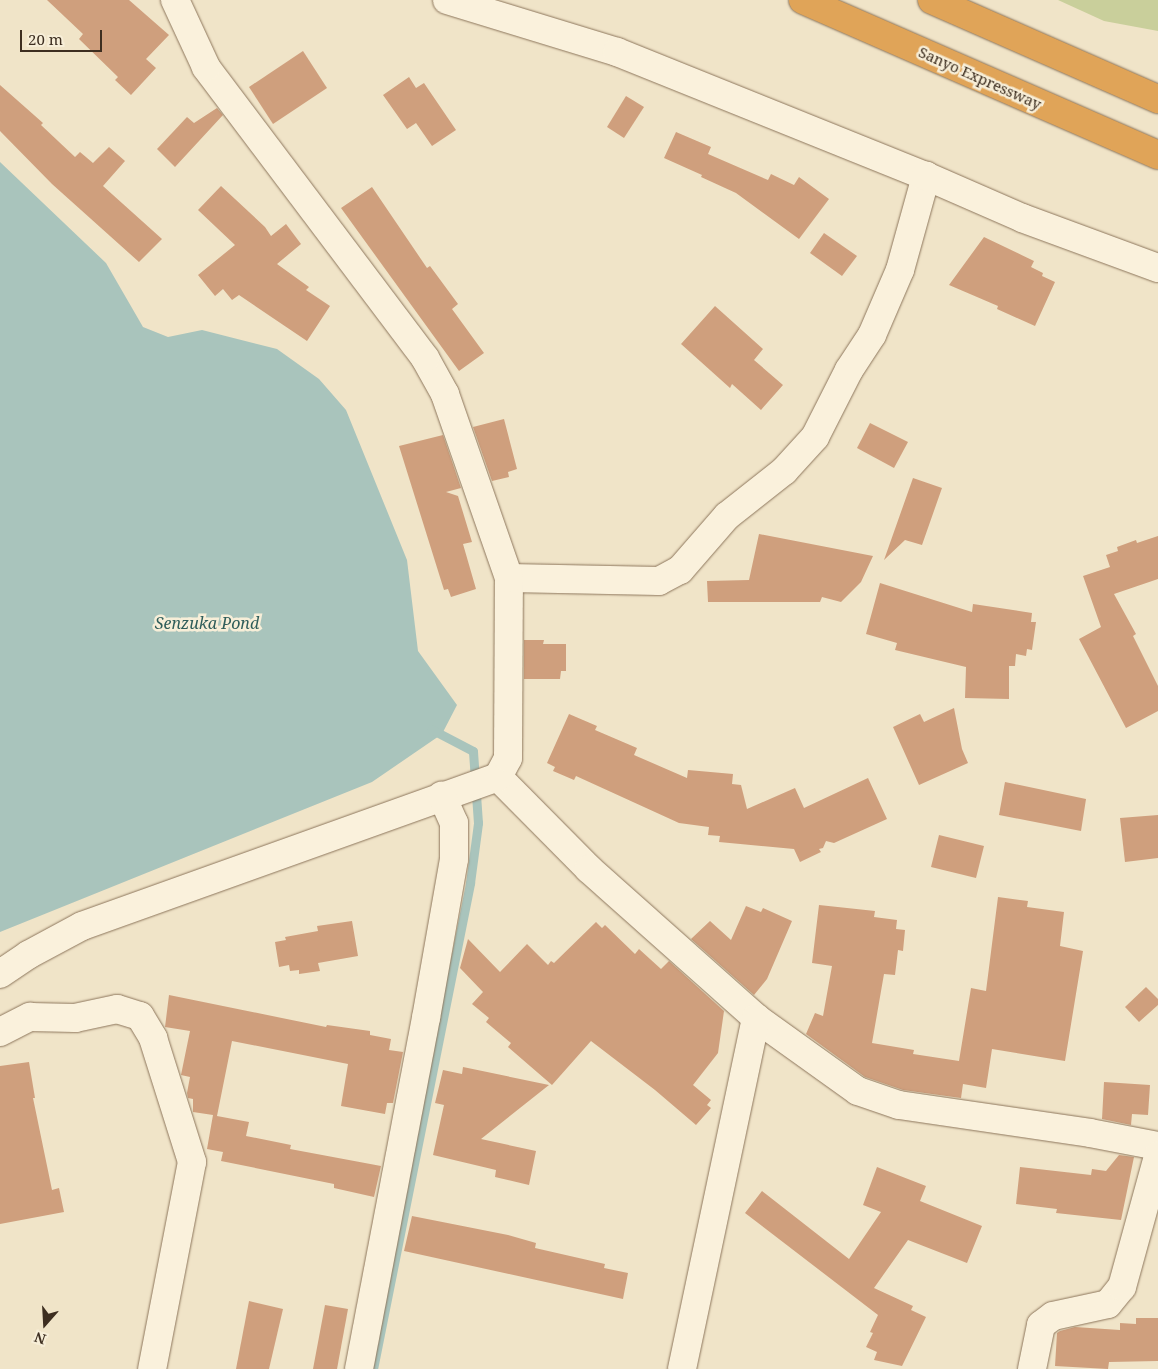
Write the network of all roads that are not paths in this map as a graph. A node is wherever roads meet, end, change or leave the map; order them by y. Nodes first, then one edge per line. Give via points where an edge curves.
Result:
1 (176, 0) edge
2 (447, 0) edge
3 (803, 0) edge
4 (932, 0) edge
5 (1158, 99) edge
6 (1158, 155) edge
7 (926, 176) junction
8 (1158, 268) edge
9 (509, 578) junction
10 (483, 782) junction
11 (442, 796) junction
12 (0, 974) edge
13 (756, 1018) junction
14 (0, 1032) edge
15 (1158, 1146) edge
16 (1158, 1156) edge
17 (152, 1369) edge
18 (359, 1369) edge
19 (682, 1369) edge
20 (1032, 1369) edge

1 - 9 street via 206,67 425,358 451,408
2 - 7 street via 617,52
3 - 6 highway, Sanyo Expressway
4 - 5 highway
7 - 8 street via 1022,218
7 - 9 street via 900,270 872,335 849,370 815,437 784,471 727,516 680,570 659,581
9 - 10 street via 508,758
10 - 11 street
10 - 13 street via 589,870
11 - 12 street via 82,926
11 - 18 street via 454,823 454,859
13 - 15 street via 858,1090 880,1100
13 - 19 street
14 - 17 street via 30,1017 75,1018 117,1009 140,1016 153,1038 192,1162
16 - 20 street via 1122,1287 1108,1304 1053,1316 1041,1325

